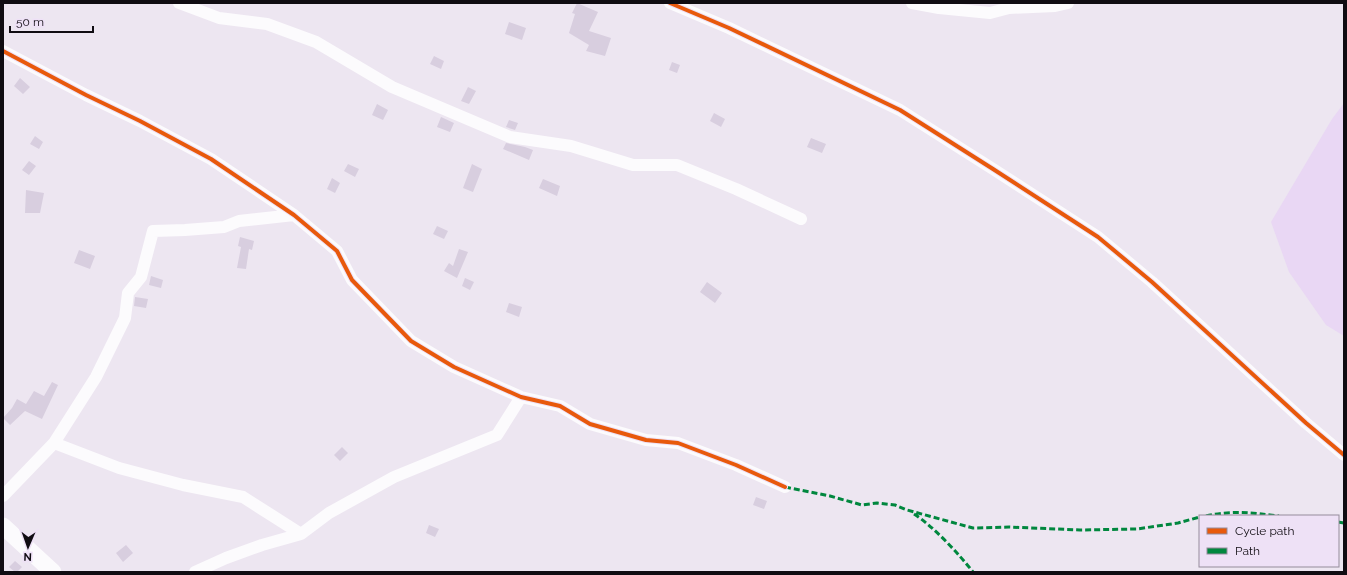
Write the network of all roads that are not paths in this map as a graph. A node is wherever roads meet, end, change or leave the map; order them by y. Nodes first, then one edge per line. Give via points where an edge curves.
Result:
1 (179, 3) edge
2 (670, 3) edge
3 (912, 3) edge
4 (1068, 3) edge
5 (3, 51) edge
6 (294, 215) junction
7 (801, 219) dead end
8 (521, 397) junction
9 (54, 443) junction
10 (1344, 455) edge
11 (786, 487) dead end
12 (3, 496) edge
13 (3, 526) edge
14 (301, 534) junction
15 (53, 572) edge
16 (195, 572) edge

1 - 7 street via 219,18 267,24 316,42 392,86 510,137 571,146 633,165 676,165
2 - 10 street via 730,28 900,110 1098,237 1152,282
3 - 4 street via 990,13 1009,8
5 - 6 street via 211,159
6 - 8 street via 337,251 352,280 411,341 454,367
6 - 9 street via 239,221 224,227 153,231 141,277 128,293 125,318 96,377
8 - 11 street via 560,406 590,424 646,440 678,443
8 - 14 street via 497,435 394,477 329,513
9 - 12 street
9 - 14 street via 120,468 242,497
13 - 15 main road
14 - 16 street via 247,550

